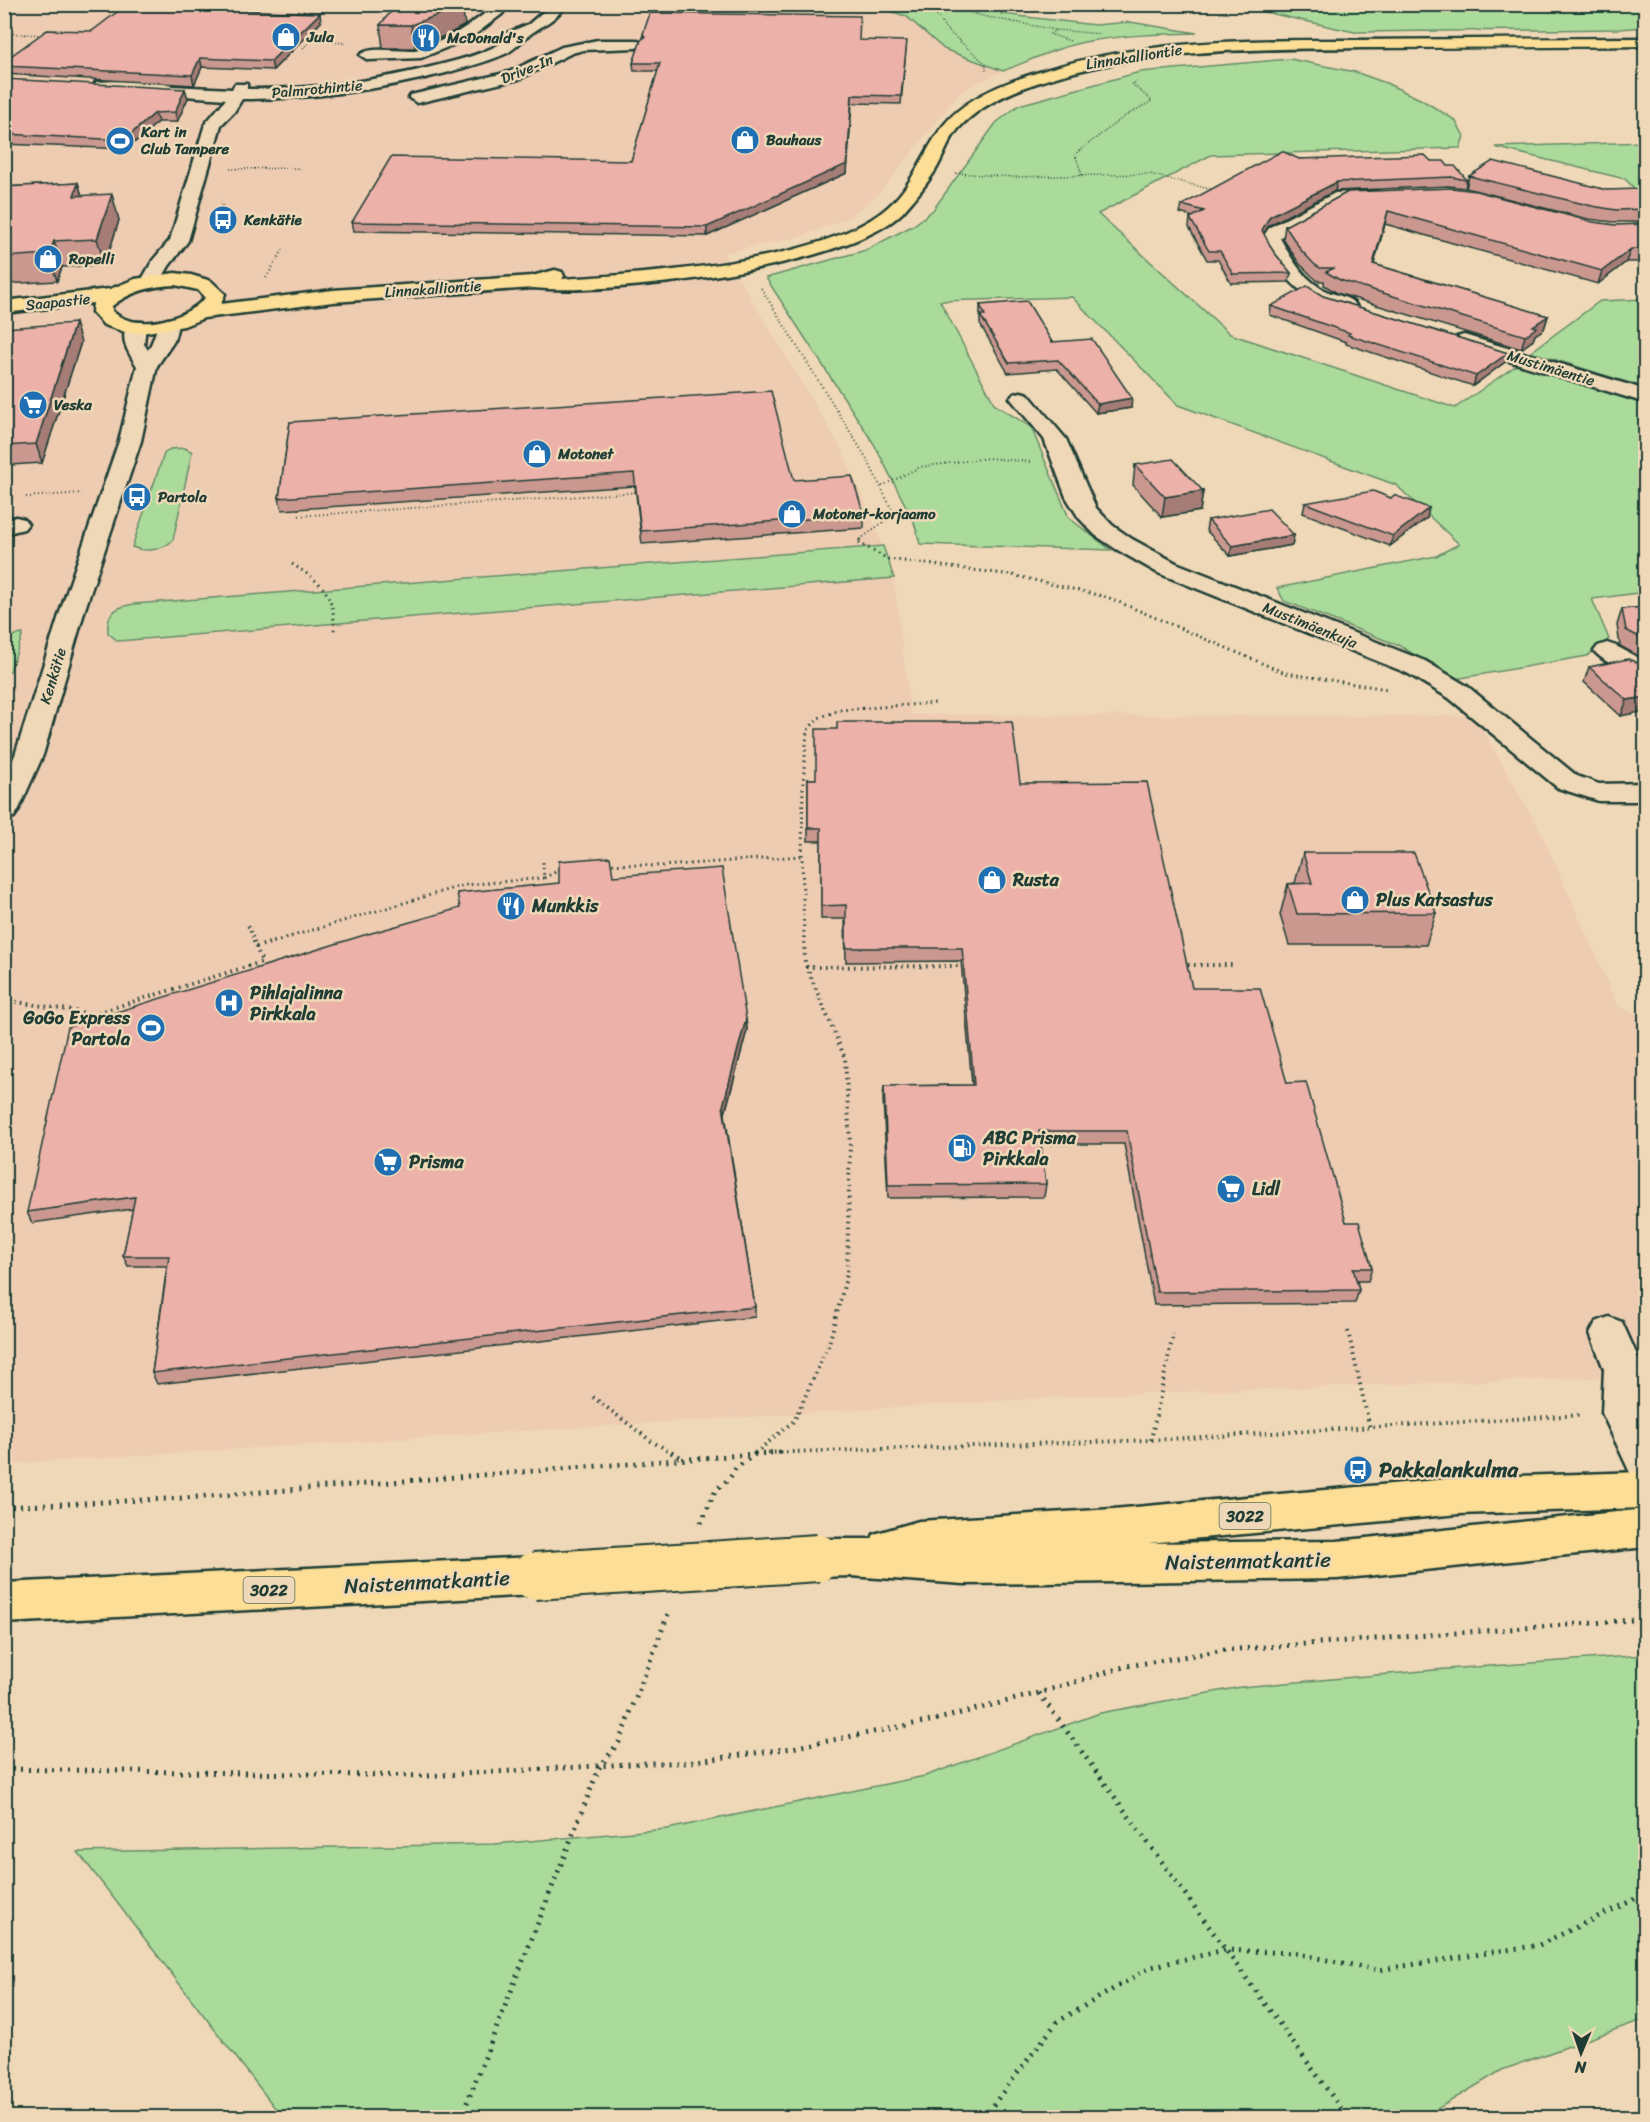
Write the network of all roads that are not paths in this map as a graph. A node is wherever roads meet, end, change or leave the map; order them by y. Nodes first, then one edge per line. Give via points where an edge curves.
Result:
1 (561, 4) edge
2 (497, 11) dead end
3 (1646, 42) edge
4 (636, 44) dead end
5 (368, 55) dead end
6 (96, 85) edge
7 (215, 90) junction
8 (239, 91) junction
9 (417, 98) dead end
10 (213, 124) junction
11 (1393, 195) edge
12 (179, 241) junction
13 (152, 281) junction
14 (186, 281) junction
15 (215, 294) junction
16 (333, 296) junction
17 (107, 304) junction
18 (4, 307) edge
19 (1362, 310) edge
20 (203, 312) junction
21 (4, 315) edge
22 (168, 324) junction
23 (136, 326) junction
24 (1449, 337) edge
25 (147, 366) junction
26 (1646, 397) edge
27 (1021, 398) dead end
28 (1607, 651) dead end
29 (1646, 676) edge
30 (1646, 792) edge
31 (4, 812) edge
32 (1610, 1333) dead end
33 (1630, 1393) edge
34 (1645, 1496) edge
35 (4, 1603) edge

1 - 8 street, Palmrothintie via 514,44 413,77 318,90
2 - 5 street via 466,34 422,52
3 - 16 main road, Linnakalliontie via 1233,45 1149,53 1076,67 997,93 969,111 950,128 926,171 894,211 867,228 806,252 655,279 560,285 533,282
4 - 9 street, Drive-In via 583,46 514,76
6 - 7 street, Palmrothintie
7 - 8 street, Palmrothintie
7 - 10 street via 205,109
8 - 10 street
10 - 12 street
11 - 19 street via 1341,197 1276,231 1271,238 1287,267 1310,291
12 - 13 street
12 - 14 street
13 - 14 main road
13 - 17 main road via 137,284
14 - 15 main road
15 - 16 main road, Linnakalliontie
15 - 20 main road
16 - 20 main road, Linnakalliontie
17 - 18 main road, Saapastie
17 - 21 main road, Saapastie
17 - 23 main road, Linnakalliontie via 105,317
20 - 22 main road, Linnakalliontie
22 - 23 main road, Linnakalliontie
22 - 25 street, Kenkätie via 164,341
23 - 25 street via 134,344
24 - 26 street, Mustimäentie
25 - 31 street, Kenkätie via 130,441 29,755
27 - 30 street, Mustimäenkuja via 1058,443 1075,494 1099,526 1167,568 1416,667 1458,692 1571,785 1613,795
28 - 29 street
32 - 33 street
33 - 34 street
34 - 35 main road, Naistenmatkantie / 3022, bridge via 1337,1560 964,1565 834,1557

